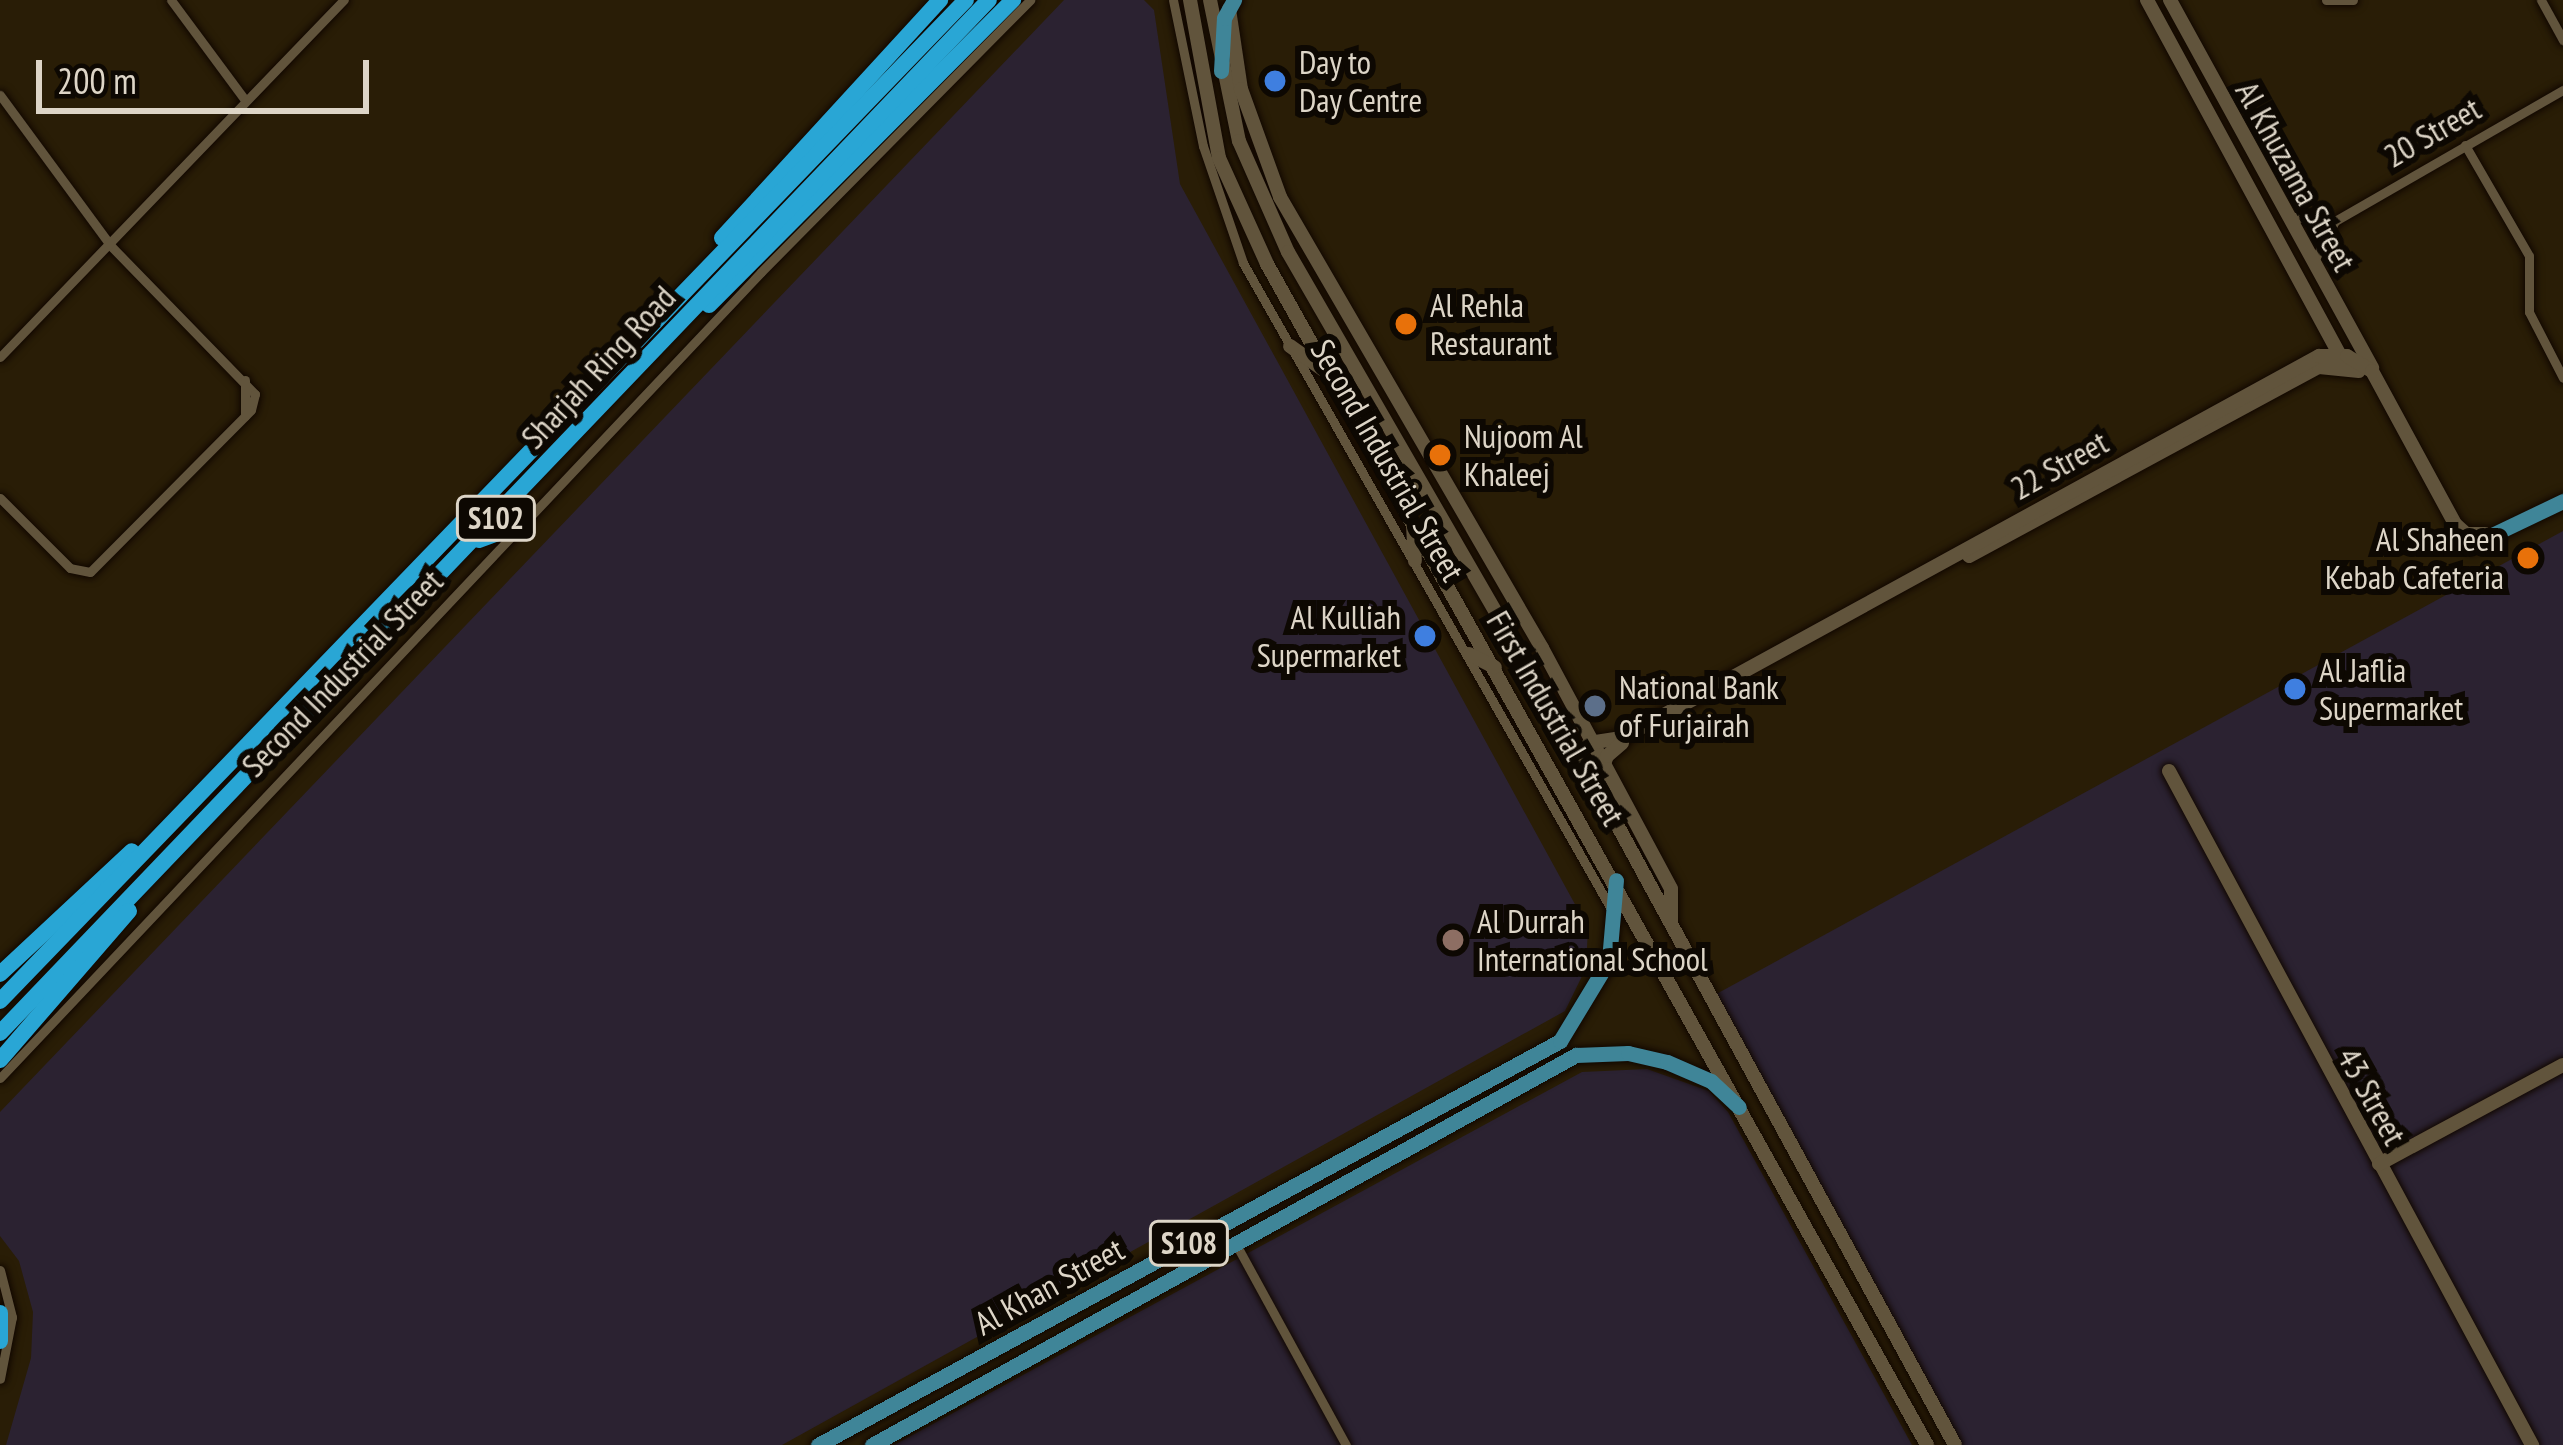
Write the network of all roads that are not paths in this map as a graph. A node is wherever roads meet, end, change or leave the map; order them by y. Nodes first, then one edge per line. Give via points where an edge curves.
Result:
1 (171, 0) edge
2 (344, 0) edge
3 (940, 0) edge
4 (966, 0) edge
5 (989, 0) edge
6 (1013, 0) edge
7 (1030, 0) edge
8 (1173, 0) edge
9 (1190, 0) edge
10 (1210, 0) edge
11 (2147, 0) edge
12 (2170, 0) edge
13 (2326, 0) edge
14 (2353, 0) edge
15 (2541, 0) edge
16 (1231, 3) edge
17 (2563, 40) edge
18 (1221, 71) junction
19 (2563, 78) edge
20 (2559, 91) edge
21 (0, 95) edge
22 (245, 100) junction
23 (1209, 123) junction
24 (2465, 145) junction
25 (1203, 146) junction
26 (1269, 173) junction
27 (1260, 196) junction
28 (2286, 216) junction
29 (2335, 221) junction
30 (110, 245) junction
31 (712, 256) junction
32 (2313, 266) junction
33 (1321, 310) junction
34 (688, 317) junction
35 (1353, 328) junction
36 (1290, 346) junction
37 (0, 357) edge
38 (2343, 360) junction
39 (1333, 376) junction
40 (2377, 377) junction
41 (2563, 378) edge
42 (2563, 491) edge
43 (0, 498) edge
44 (2563, 502) edge
45 (1413, 520) junction
46 (523, 524) junction
47 (2485, 534) joint
48 (473, 543) junction
49 (2470, 545) joint
50 (1415, 560) junction
51 (1469, 654) junction
52 (1495, 667) junction
53 (1589, 743) junction
54 (1603, 766) junction
55 (2169, 771) dead end
56 (1595, 787) junction
57 (142, 844) junction
58 (1616, 880) junction
59 (139, 895) junction
60 (1671, 923) junction
61 (1616, 924) junction
62 (0, 974) edge
63 (0, 1000) edge
64 (0, 1033) edge
65 (0, 1060) edge
66 (2563, 1065) edge
67 (0, 1078) edge
68 (1739, 1107) junction
69 (2379, 1164) junction
70 (1237, 1246) junction
71 (0, 1270) edge
72 (0, 1313) edge
73 (0, 1341) edge
74 (0, 1378) edge
75 (818, 1445) edge
76 (872, 1445) edge
77 (1346, 1445) edge
78 (1928, 1445) edge
79 (1955, 1445) edge
80 (2532, 1445) edge

1 - 22 street
2 - 22 street
3 - 31 highway via 821,122
4 - 31 highway, Sharjah Ring Road / S102
5 - 34 highway, Sharjah Ring Road / S102
6 - 34 highway via 724,292
7 - 46 street, Second Industrial Street
8 - 25 street, Second Industrial Street
9 - 23 street, First Industrial Street
10 - 18 street, First Industrial Street
11 - 38 street, Al Khuzama Street
12 - 28 street, Al Khuzama Street
13 - 14 street
15 - 17 street
16 - 18 main road
16 - 26 street via 1241,89
18 - 27 street, First Industrial Street
19 - 20 street, 20 Street
20 - 24 street, 20 Street
21 - 30 street
22 - 30 street
23 - 25 street
23 - 39 street, First Industrial Street via 1268,264
24 - 29 street, 20 Street
24 - 41 street via 2529,256 2529,312
25 - 36 street, Second Industrial Street via 1232,238
26 - 27 street
26 - 35 street
27 - 33 street, First Industrial Street
28 - 29 street
28 - 32 street, Al Khuzama Street
29 - 32 street
30 - 37 street
30 - 43 street via 245,380 245,416 102,564 65,562
31 - 57 highway, Sharjah Ring Road / S102
32 - 40 street, Al Khuzama Street
33 - 35 street
33 - 56 street, First Industrial Street
34 - 48 highway, Sharjah Ring Road / S102
35 - 53 street via 1516,599
36 - 39 street
36 - 50 street, Second Industrial Street
38 - 40 street
38 - 49 street via 2368,380 2457,536
38 - 53 street, 22 Street via 2312,358 1622,738
38 - 54 street, 22 Street via 1619,745
39 - 45 street, First Industrial Street
40 - 47 street via 2455,524 2471,536
42 - 47 main road
44 - 49 main road
45 - 50 street
45 - 52 street, First Industrial Street
46 - 48 highway
46 - 67 street, Second Industrial Street
48 - 59 highway, Sharjah Ring Road / S102
50 - 51 street, Second Industrial Street
51 - 52 street
51 - 61 street, Second Industrial Street via 1596,874
52 - 58 street, First Industrial Street
53 - 54 street
54 - 56 street
54 - 60 street via 1671,889
55 - 69 street, 43 Street
56 - 60 street, First Industrial Street
57 - 62 highway
57 - 63 highway, Sharjah Ring Road / S102
58 - 61 main road
58 - 68 street, First Industrial Street
59 - 64 highway, Sharjah Ring Road / S102
59 - 65 highway
60 - 79 street, First Industrial Street
61 - 75 main road, Al Khan Street / S108 via 1596,991 1560,1040
66 - 69 street
68 - 70 main road, Al Khan Street / S108 via 1711,1081 1667,1062 1628,1052 1576,1055
68 - 78 street, First Industrial Street
69 - 80 street, 43 Street
70 - 76 main road, Al Khan Street / S108
70 - 77 street
71 - 74 street via 12,1318
72 - 73 highway

